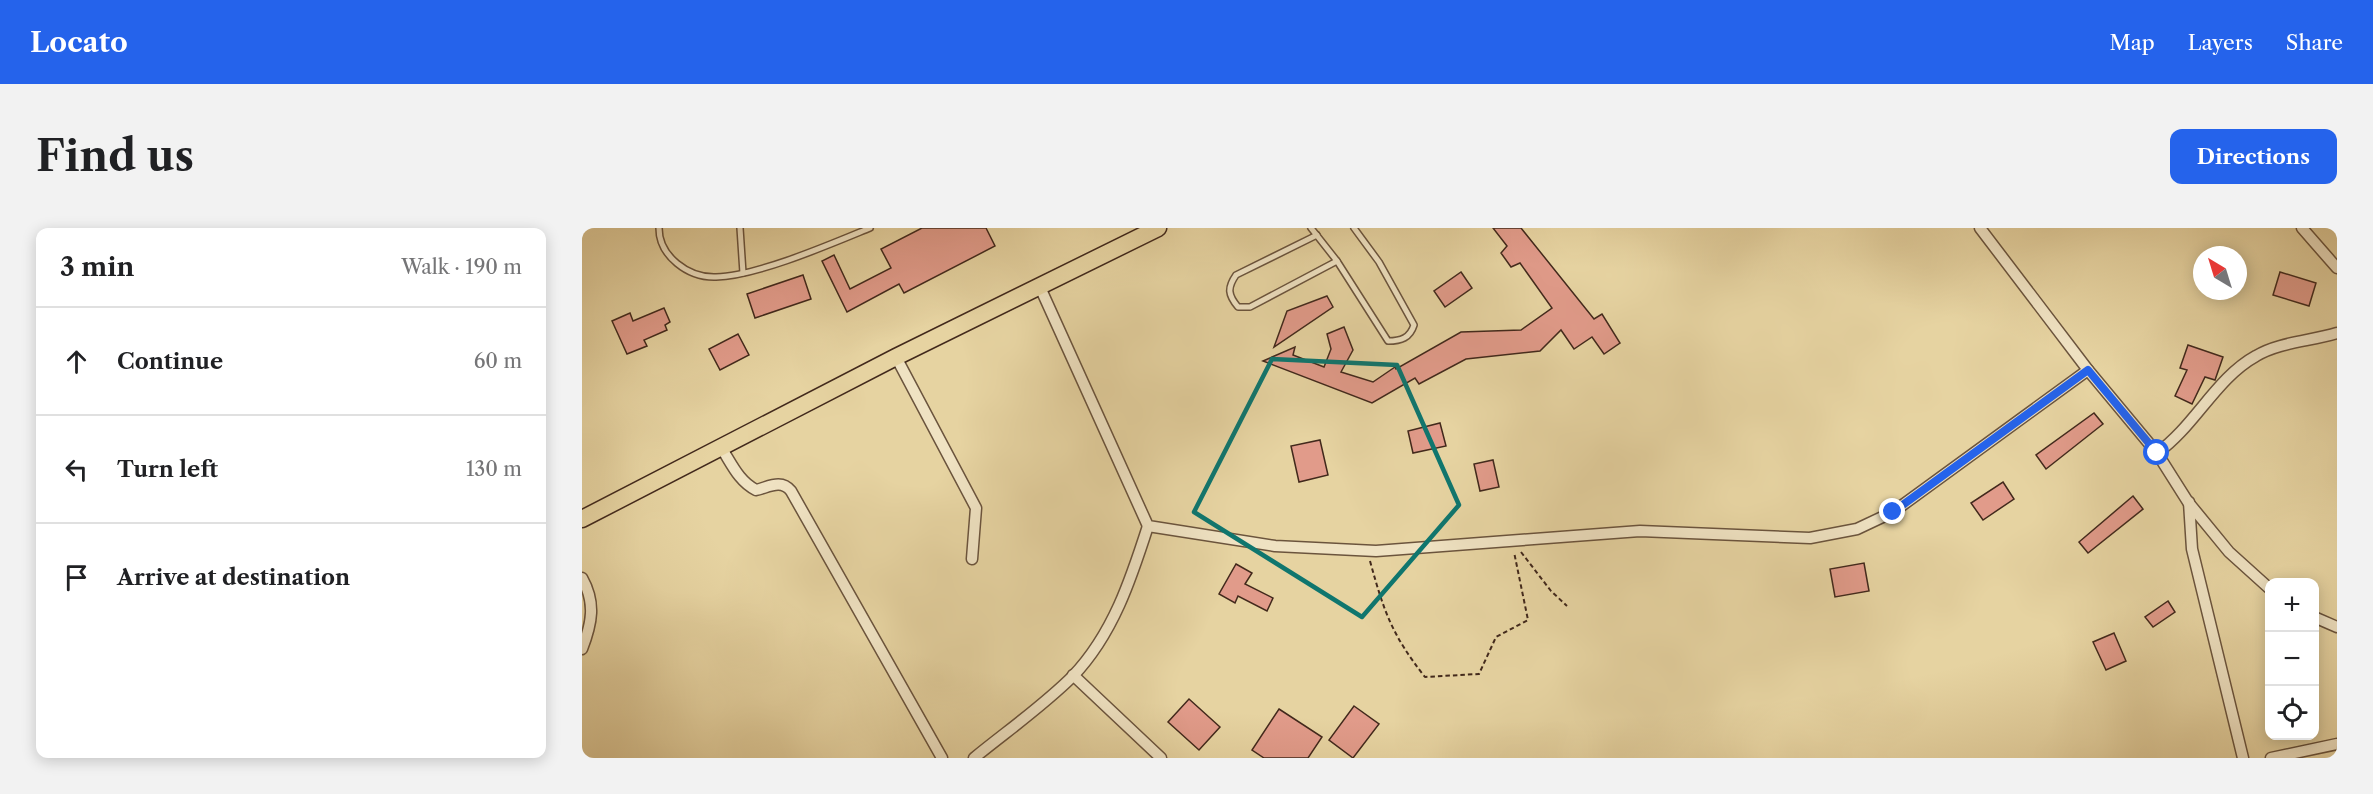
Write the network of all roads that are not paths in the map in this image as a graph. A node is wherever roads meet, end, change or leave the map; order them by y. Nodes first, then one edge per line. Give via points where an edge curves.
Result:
1 (659, 228) edge
2 (740, 228) edge
3 (870, 228) edge
4 (1158, 228) edge
5 (1311, 228) edge
6 (1354, 228) edge
7 (1980, 228) edge
8 (2302, 228) edge
9 (1317, 235) junction
10 (1336, 261) junction
11 (2337, 268) edge
12 (743, 273) junction
13 (1039, 285) junction
14 (2337, 333) edge
15 (896, 357) junction
16 (2088, 370) junction
17 (720, 446) junction
18 (2157, 453) junction
19 (2188, 502) junction
20 (582, 519) edge
21 (1148, 526) junction
22 (972, 559) dead end
23 (582, 578) edge
24 (2265, 584) edge
25 (2319, 619) edge
26 (2337, 627) edge
27 (582, 649) edge
28 (1073, 675) junction
29 (2337, 744) edge
30 (942, 758) edge
31 (974, 758) edge
32 (1161, 758) edge
33 (2243, 758) edge
34 (2271, 758) edge

1 - 12 lane via 659,238 678,266 714,278
2 - 12 lane
3 - 12 lane
4 - 13 highway
5 - 9 lane
6 - 10 lane via 1379,262 1414,325 1411,334 1388,342
7 - 16 street
8 - 11 street
9 - 10 lane
9 - 10 lane via 1236,275 1229,285 1230,297 1238,307 1250,307
13 - 15 highway
13 - 21 street
14 - 18 street via 2257,355 2231,375 2174,441
15 - 17 highway
15 - 22 street via 976,508
16 - 18 street
16 - 21 street via 1893,512 1857,529 1810,538 1640,531 1376,551 1275,546
17 - 20 highway
17 - 30 street via 738,477 756,490 778,483 791,491
18 - 19 street
19 - 24 street via 2229,552
19 - 33 street via 2192,549
21 - 28 street via 1126,593
23 - 27 street via 592,606 592,623
25 - 26 street
28 - 31 street
28 - 32 street
29 - 34 street

